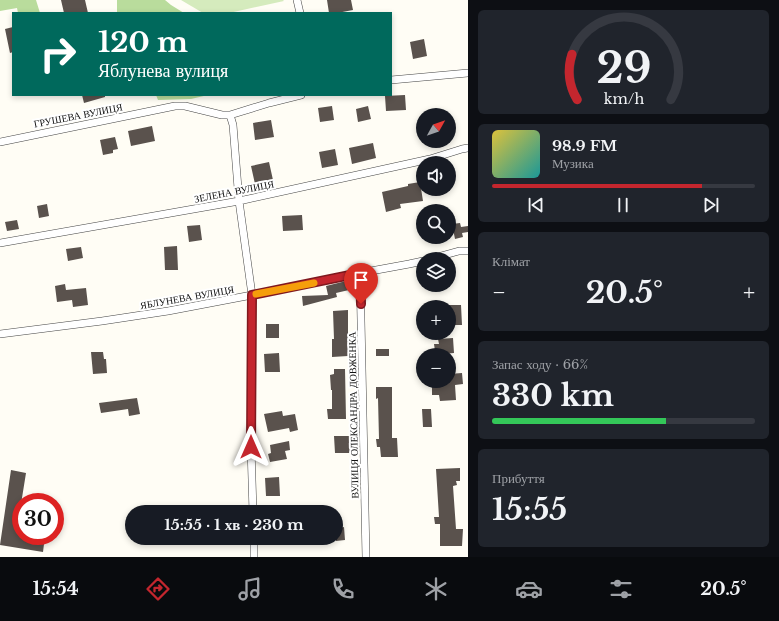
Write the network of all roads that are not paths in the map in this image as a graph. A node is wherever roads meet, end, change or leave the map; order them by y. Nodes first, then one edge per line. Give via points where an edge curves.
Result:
1 (297, 0) edge
2 (300, 12) edge
3 (468, 72) edge
4 (392, 80) edge
5 (297, 96) edge
6 (230, 115) junction
7 (0, 142) edge
8 (468, 148) edge
9 (239, 201) junction
10 (0, 243) edge
11 (468, 251) edge
12 (455, 252) edge
13 (416, 262) edge
14 (360, 273) junction
15 (252, 295) junction
16 (0, 334) edge
17 (253, 505) edge
18 (254, 545) edge
19 (254, 557) edge
20 (366, 557) edge

1 - 2 street
3 - 4 street
5 - 6 street, ГРУШЕВА ВУЛИЦЯ
6 - 7 street, ГРУШЕВА ВУЛИЦЯ via 175,106
6 - 9 street
8 - 9 street, ЗЕЛЕНА ВУЛИЦЯ via 430,159
9 - 10 street, ЗЕЛЕНА ВУЛИЦЯ
9 - 15 street
11 - 12 street
13 - 14 street, ЯБЛУНЕВА ВУЛИЦЯ
14 - 15 street, ЯБЛУНЕВА ВУЛИЦЯ
14 - 20 street, ВУЛИЦЯ ОЛЕКСАНДРА ДОВЖЕНКА
15 - 16 street, ЯБЛУНЕВА ВУЛИЦЯ via 168,311
15 - 17 street
18 - 19 street

